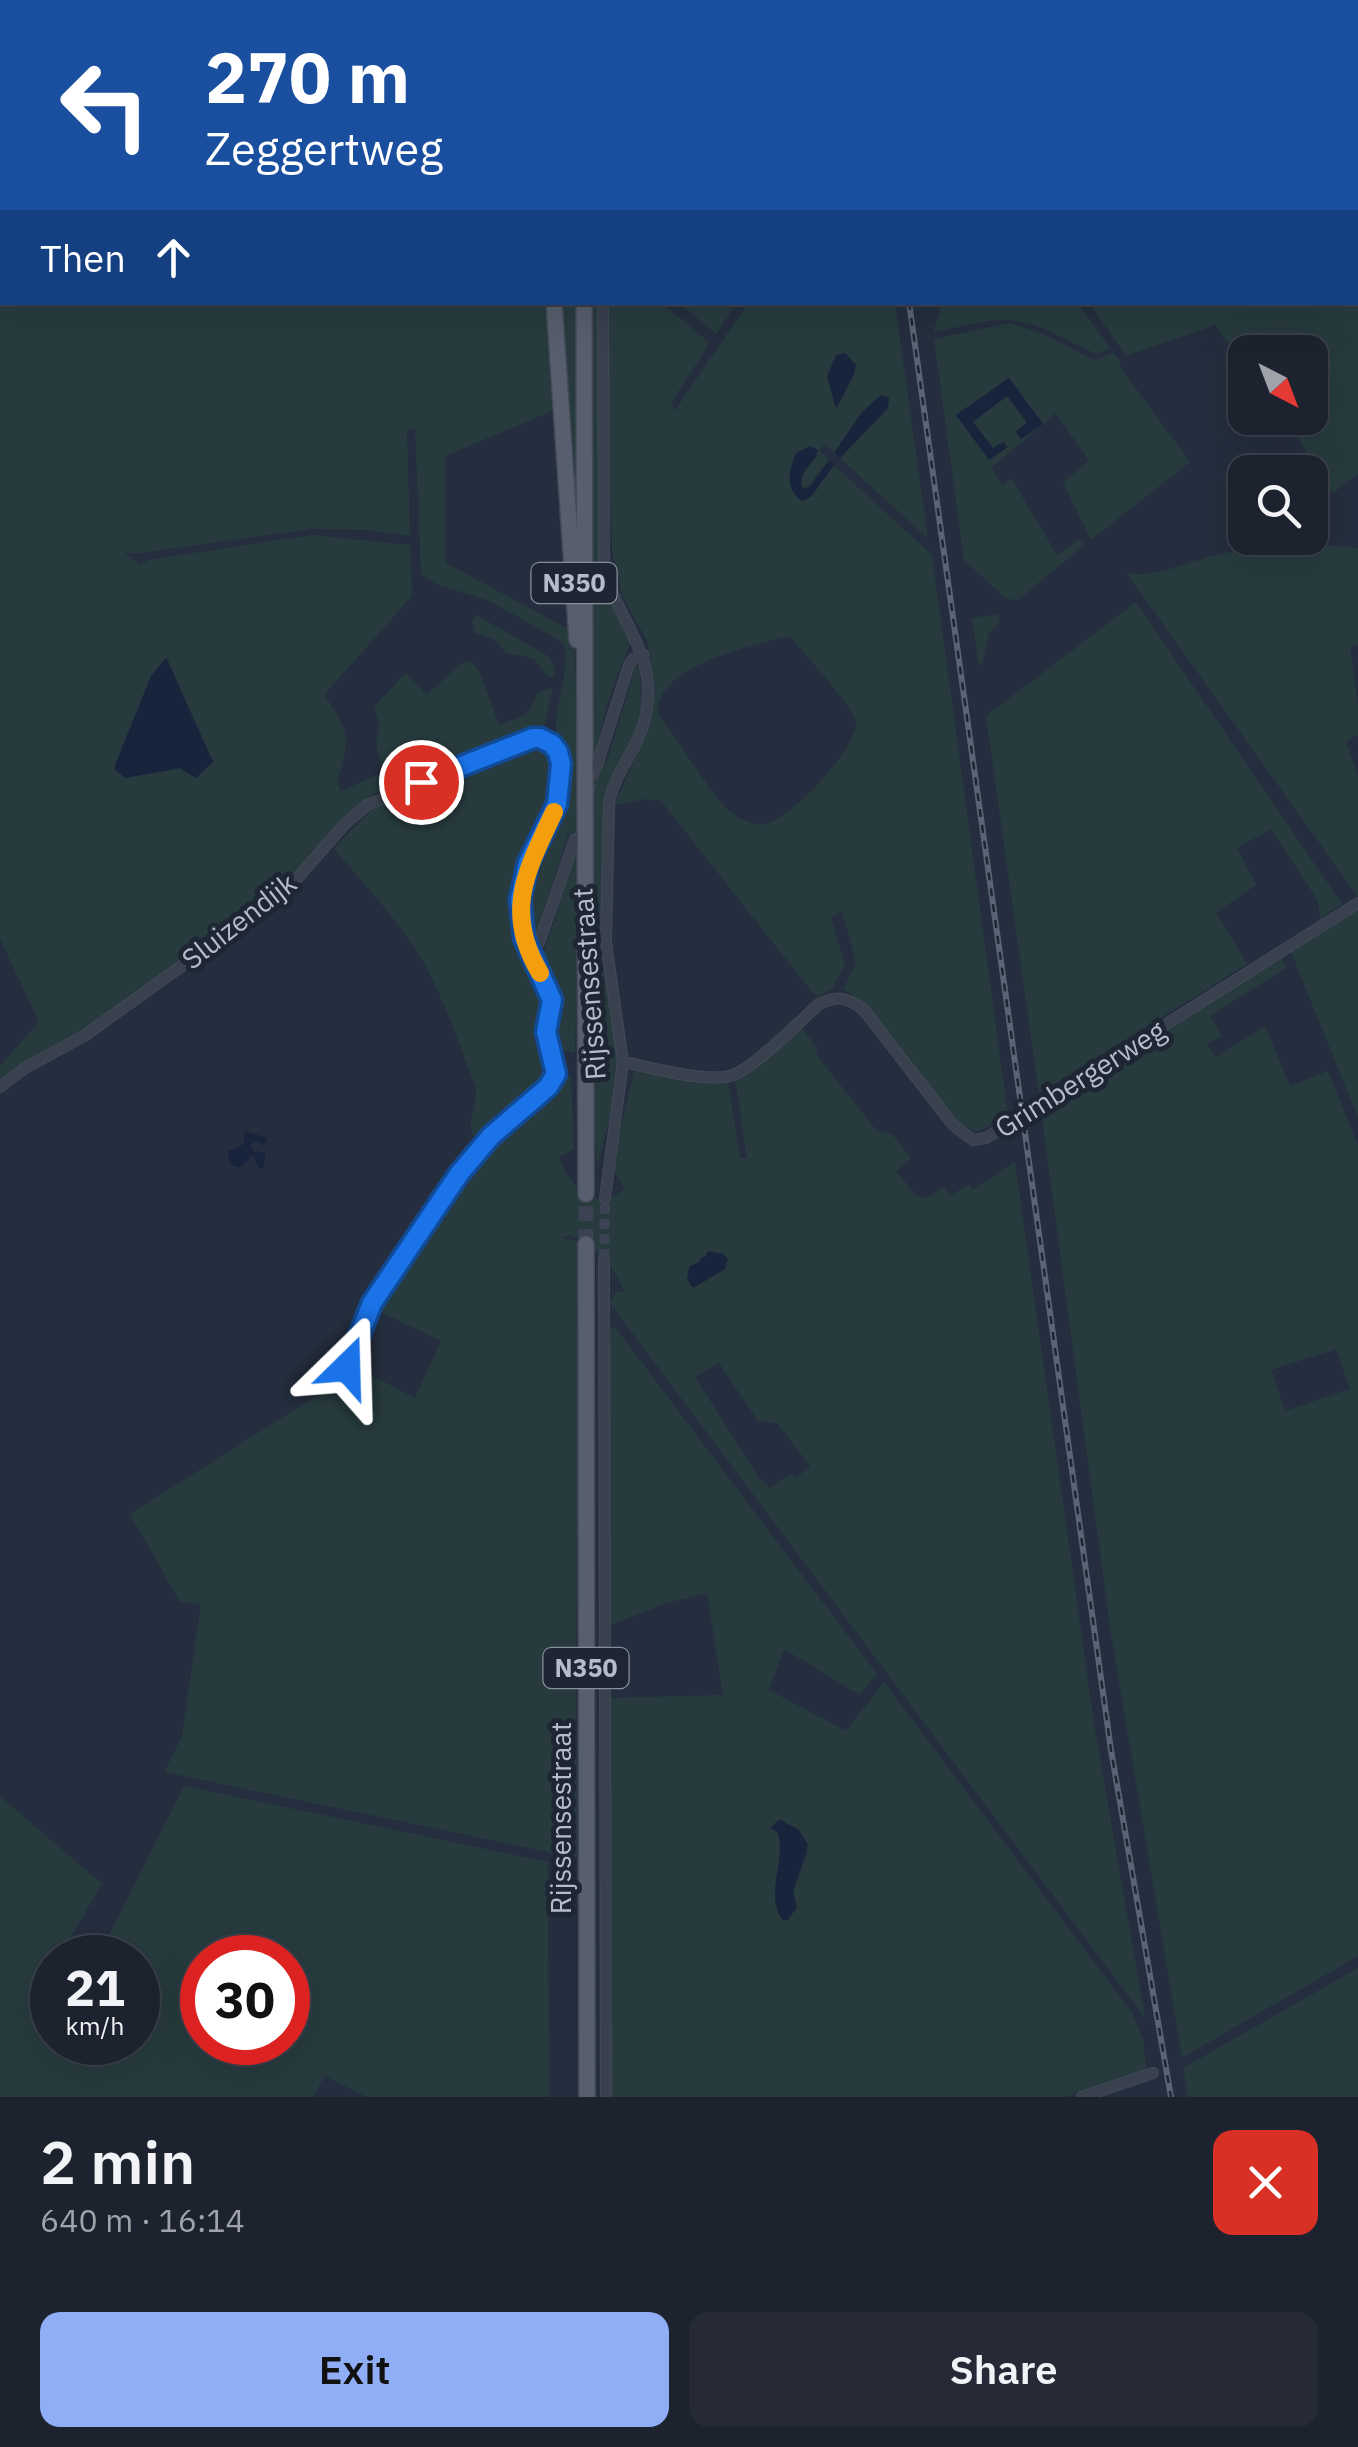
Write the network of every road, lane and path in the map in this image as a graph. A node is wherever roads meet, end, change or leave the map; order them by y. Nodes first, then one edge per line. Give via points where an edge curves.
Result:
1 (554, 305) edge
2 (584, 305) edge
3 (603, 305) edge
4 (643, 654) junction
5 (584, 708) junction
6 (598, 765) tunnel mouth
7 (574, 839) dead end
8 (1358, 903) edge
9 (529, 951) junction
10 (623, 1062) junction
11 (0, 1086) edge
12 (586, 1194) tunnel mouth
13 (604, 1198) tunnel mouth
14 (586, 1244) tunnel mouth
15 (604, 1259) tunnel mouth
16 (347, 1367) dead end
17 (1153, 2073) dead end
18 (586, 2095) edge
19 (606, 2097) edge
20 (1082, 2097) edge

1 - 5 main road, Rijssensestraat / N350
2 - 5 main road, Rijssensestraat / N350
3 - 4 street, Rijssensestraat via 604,567
4 - 6 street via 629,666
4 - 10 street, Rijssensestraat via 646,716 612,788 608,815 606,942
5 - 12 main road, Rijssensestraat / N350
7 - 9 street via 540,943
8 - 10 street, Grimbergerweg via 986,1138 973,1140 952,1125 863,1009 847,998 819,1004 731,1076
9 - 11 street, Sluizendijk via 522,890 557,804 561,774 558,752 540,738 366,805 271,902 84,1036
9 - 16 street via 552,1000 546,1032 555,1077 459,1174 372,1303
10 - 13 street, Rijssensestraat
14 - 18 main road, Rijssensestraat / N350
15 - 19 street, Rijssensestraat
17 - 20 street

